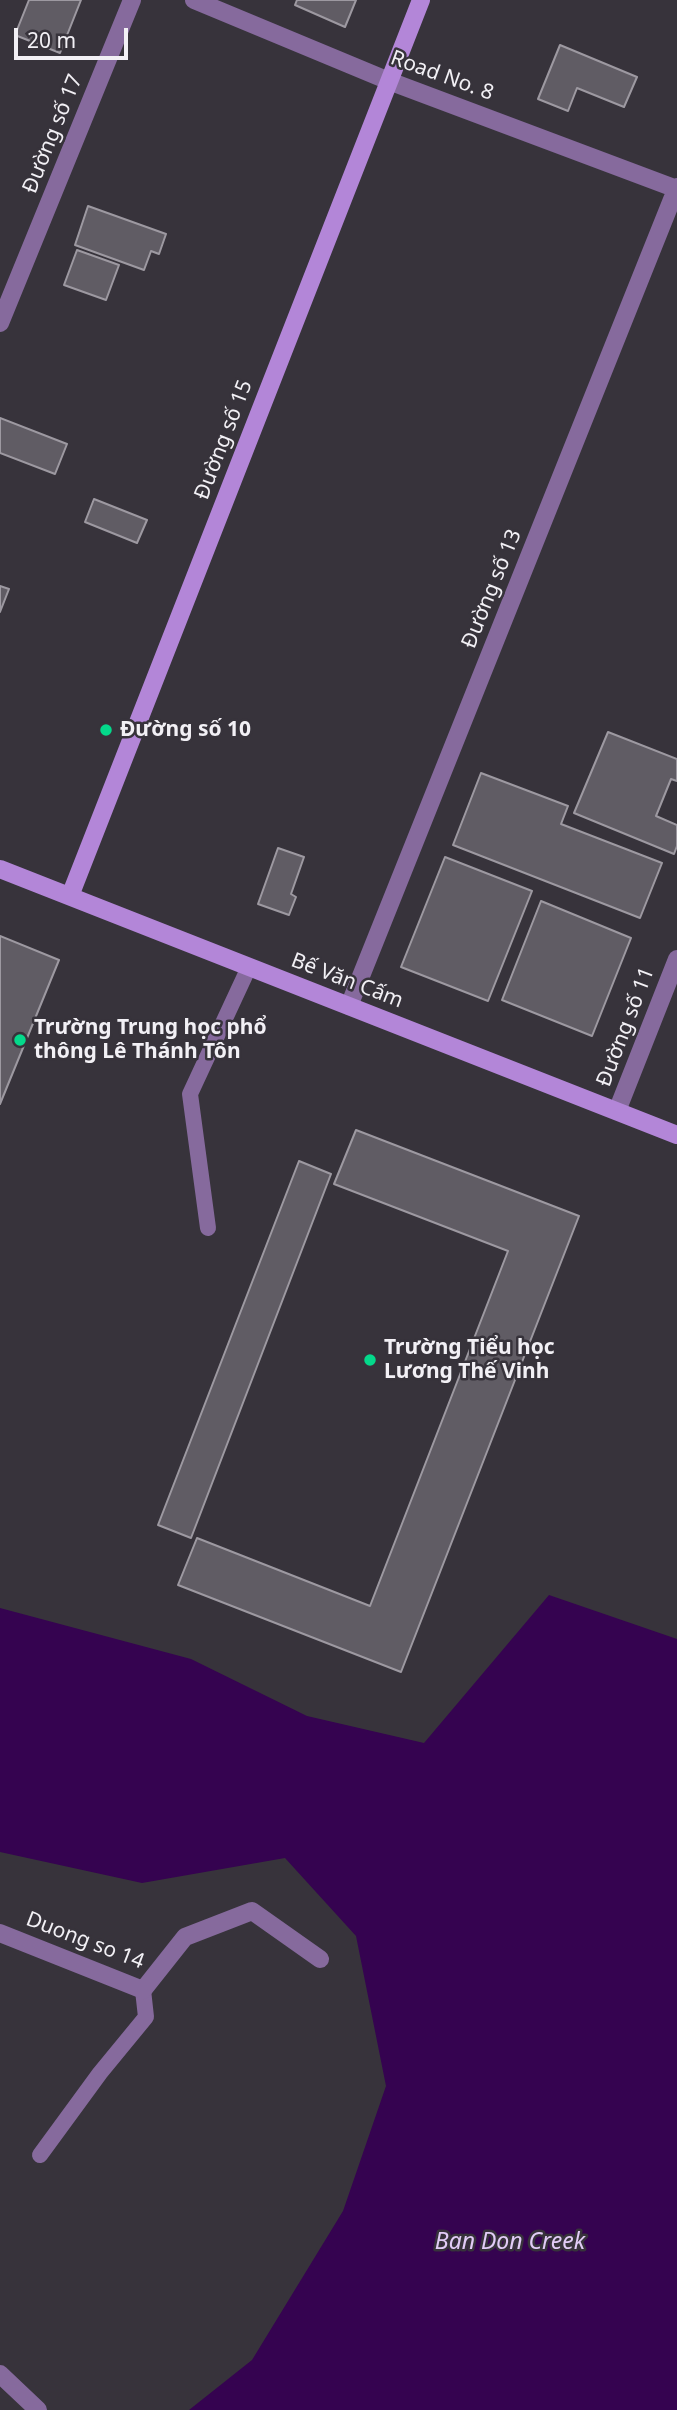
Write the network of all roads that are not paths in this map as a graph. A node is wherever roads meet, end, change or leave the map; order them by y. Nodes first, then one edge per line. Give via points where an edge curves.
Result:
1 (132, 0) edge
2 (194, 0) edge
3 (421, 0) edge
4 (389, 81) junction
5 (677, 188) edge
6 (0, 323) edge
7 (0, 869) edge
8 (70, 896) junction
9 (677, 959) edge
10 (249, 967) junction
11 (349, 1006) junction
12 (617, 1111) junction
13 (677, 1135) edge
14 (208, 1228) dead end
15 (0, 1933) edge
16 (320, 1959) dead end
17 (143, 1990) junction
18 (40, 2155) dead end
19 (0, 2374) edge
20 (38, 2410) edge

1 - 6 street, Đường số 17
2 - 4 street, Road No. 8
3 - 4 street, Đường số 15
4 - 5 street, Road No. 8
4 - 8 street, Đường số 15
5 - 11 street, Đường số 13
7 - 8 street, Bế Văn Cấm
8 - 10 street, Bế Văn Cấm
9 - 12 street, Đường số 11
10 - 11 street, Bế Văn Cấm
10 - 14 lane via 190,1094
11 - 12 street, Bế Văn Cấm
12 - 13 street, Bế Văn Cấm
15 - 17 street, Duong so 14
16 - 17 street, Duong so 14 via 253,1911 185,1937
17 - 18 lane via 146,2017
19 - 20 street

